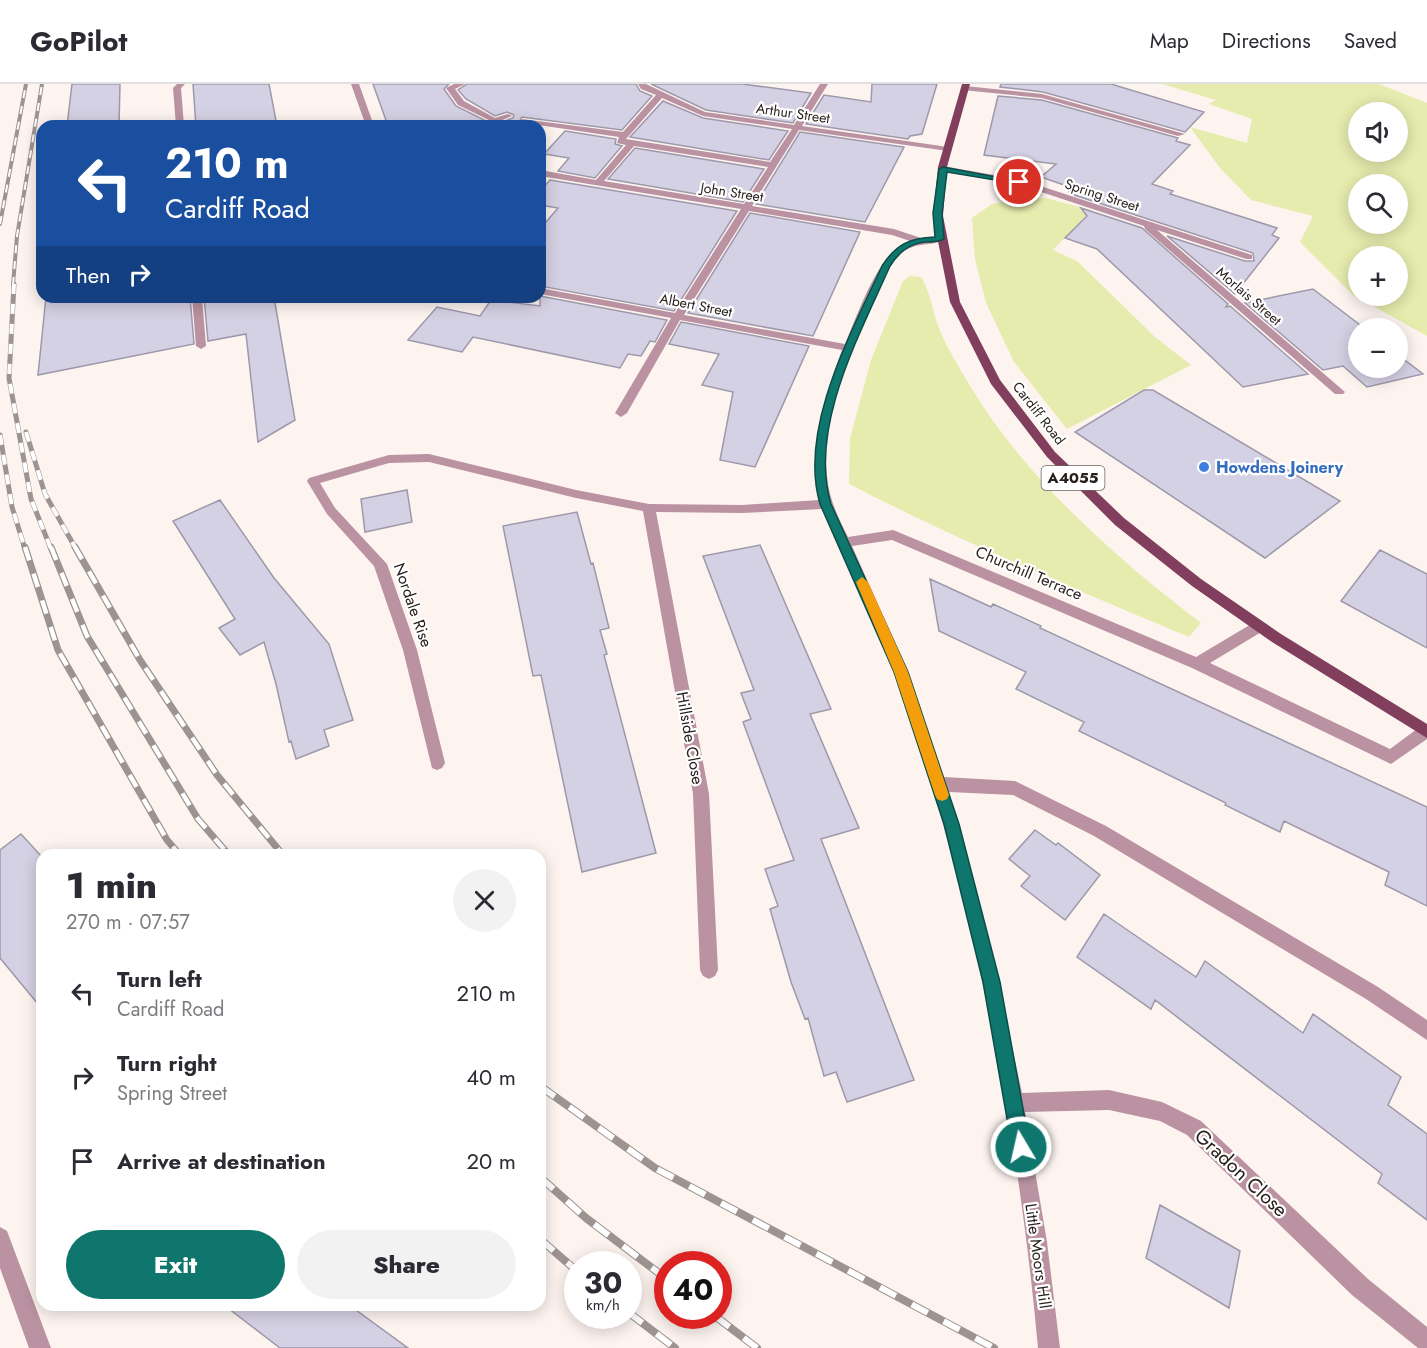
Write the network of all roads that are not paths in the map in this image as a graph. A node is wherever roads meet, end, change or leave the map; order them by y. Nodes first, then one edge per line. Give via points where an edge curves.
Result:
1 (181, 84) edge
2 (355, 84) edge
3 (461, 84) edge
4 (642, 84) edge
5 (824, 84) edge
6 (966, 86) edge
7 (660, 95) junction
8 (508, 116) dead end
9 (180, 120) edge
10 (368, 120) edge
11 (493, 120) edge
12 (498, 120) edge
13 (546, 124) edge
14 (796, 128) junction
15 (1181, 134) dead end
16 (625, 135) junction
17 (632, 142) junction
18 (948, 149) junction
19 (772, 165) junction
20 (943, 169) junction
21 (546, 174) edge
22 (598, 183) junction
23 (745, 208) junction
24 (1141, 222) junction
25 (940, 239) junction
26 (918, 240) junction
27 (1249, 257) dead end
28 (546, 292) edge
29 (197, 303) edge
30 (677, 317) junction
31 (201, 346) dead end
32 (848, 348) junction
33 (1338, 392) dead end
34 (621, 413) dead end
35 (826, 504) junction
36 (649, 508) junction
37 (844, 542) junction
38 (1258, 627) junction
39 (1197, 664) junction
40 (1426, 732) edge
41 (437, 763) dead end
42 (939, 784) junction
43 (709, 970) dead end
44 (1427, 1031) edge
45 (1014, 1103) junction
46 (0, 1238) edge
47 (1427, 1341) edge
48 (40, 1348) edge
49 (1049, 1348) edge

1 - 9 street via 177,88
2 - 10 street
3 - 11 street via 450,88 461,103
4 - 7 street, Arthur Street
5 - 14 street
6 - 15 street via 1042,96
6 - 18 main road, Cardiff Road / A4055
7 - 14 street, Arthur Street via 703,114
7 - 16 street
8 - 12 street
13 - 16 street
14 - 18 street, Arthur Street
14 - 19 street
16 - 17 street via 620,141
17 - 19 street
17 - 22 street
18 - 20 main road, Cardiff Road / A4055
19 - 23 street
20 - 24 street, Spring Street via 1019,182
20 - 25 main road, Cardiff Road / A4055 via 938,213
21 - 22 street, John Street
22 - 23 street, John Street
23 - 26 street, John Street via 894,232
23 - 30 street
24 - 27 street, Spring Street
24 - 33 street, Morlais Street
25 - 26 street, Little Moors Hill
25 - 38 main road, Cardiff Road / A4055 via 957,308 976,349 1039,440 1115,518
26 - 32 street, Little Moors Hill via 894,253
28 - 30 street, Albert Street
29 - 31 street
30 - 32 street, Albert Street
30 - 34 street
32 - 35 street, Little Moors Hill via 825,425 819,472
35 - 36 street via 742,509
35 - 37 street, Little Moors Hill
36 - 41 street, Nordale Rise via 429,458 389,459 314,481 332,511 380,564 410,650
36 - 43 street, Hillside Close via 701,794
37 - 39 street, Churchill Terrace via 893,535
37 - 42 street, Little Moors Hill via 901,672
38 - 39 street
38 - 40 main road, Cardiff Road / A4055
39 - 40 street, Churchill Terrace via 1391,757
42 - 44 street via 1015,788 1100,831 1342,975
42 - 45 street, Little Moors Hill via 992,982
45 - 47 street, Gradon Close via 1109,1101 1162,1112 1194,1128 1360,1287
45 - 49 street, Little Moors Hill via 1036,1233
46 - 48 street

